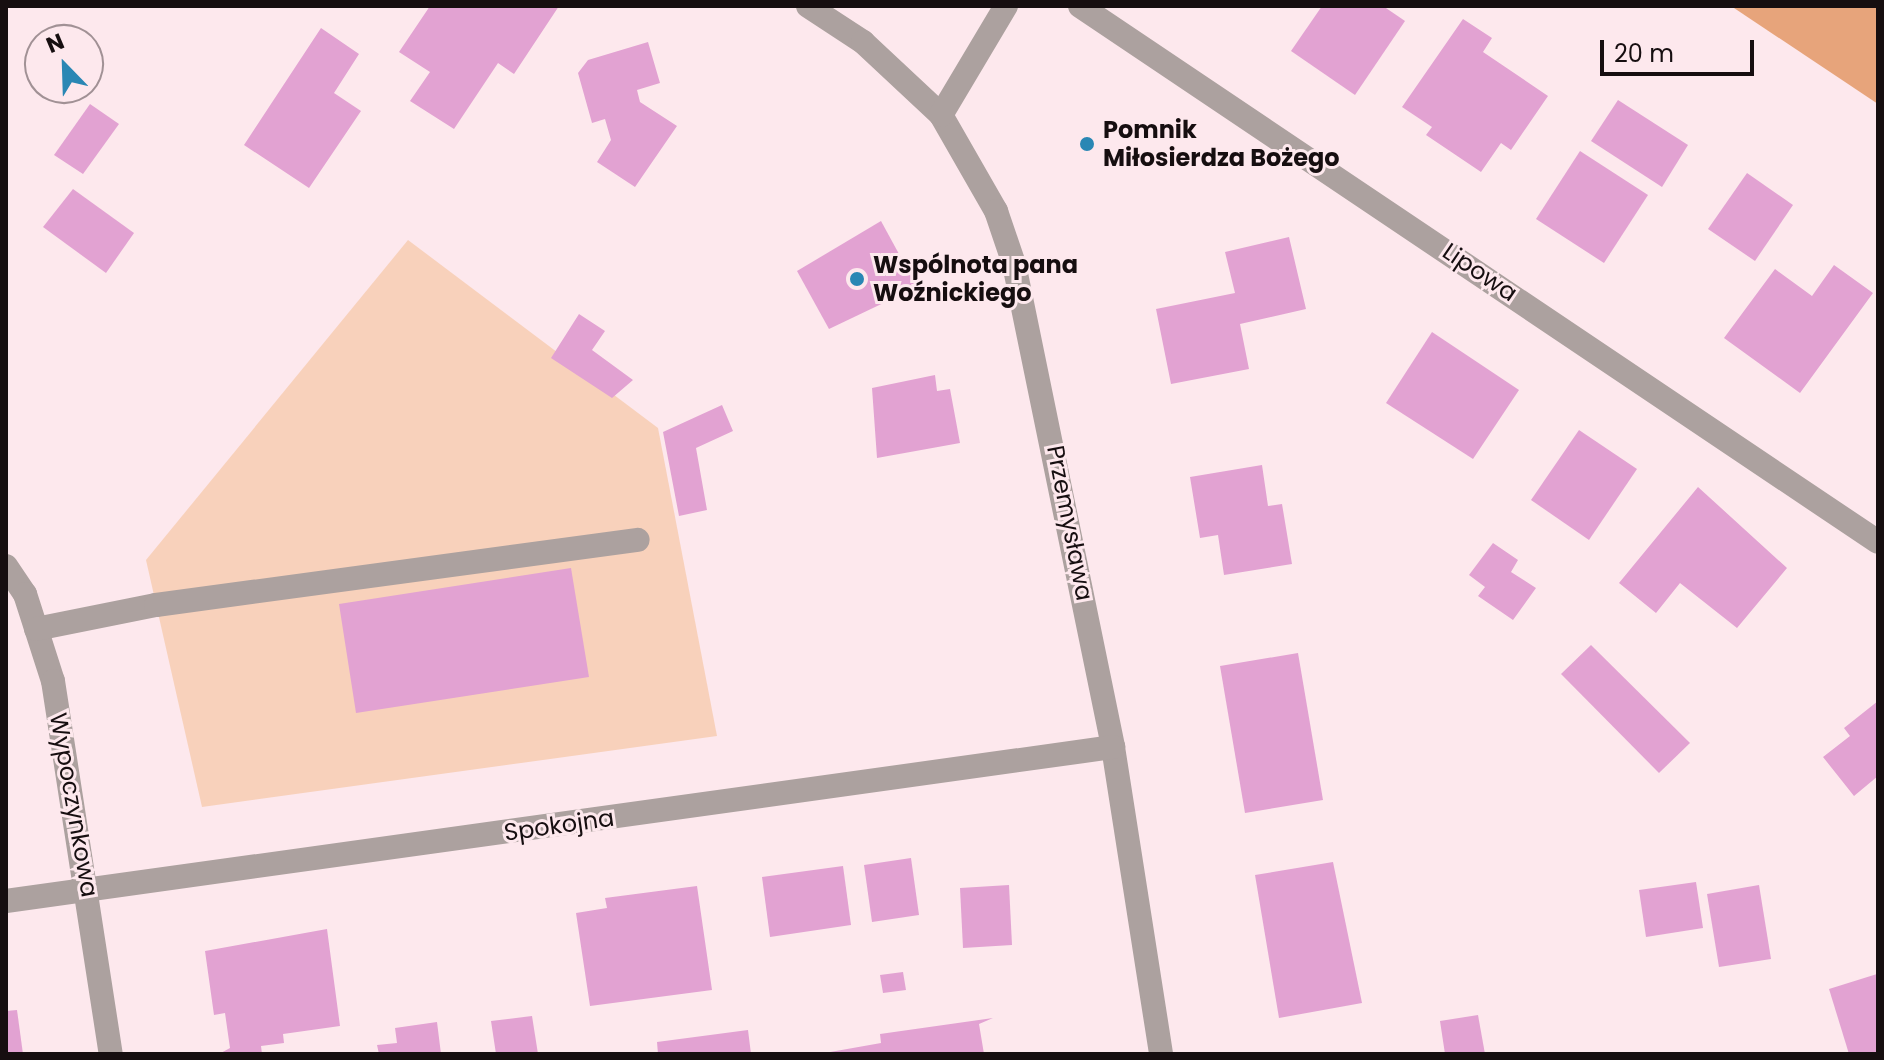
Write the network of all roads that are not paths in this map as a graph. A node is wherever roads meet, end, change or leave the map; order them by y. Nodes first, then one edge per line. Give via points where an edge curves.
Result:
1 (808, 6) edge
2 (1006, 6) edge
3 (1080, 6) edge
4 (941, 115) junction
5 (638, 540) dead end
6 (1878, 542) edge
7 (6, 566) edge
8 (36, 629) junction
9 (1113, 747) junction
10 (90, 892) junction
11 (6, 901) edge
12 (111, 1054) edge
13 (1161, 1054) edge

1 - 4 street, Przemysława via 863,42
2 - 4 street
3 - 6 street, Lipowa
4 - 9 street, Przemysława via 996,211 1023,292
5 - 8 street via 156,605
7 - 8 street, Wypoczynkowa via 25,594
8 - 10 street, Wypoczynkowa via 53,681
9 - 10 street, Spokojna
9 - 13 street, Przemysława
10 - 11 street, Spokojna
10 - 12 street, Wypoczynkowa

